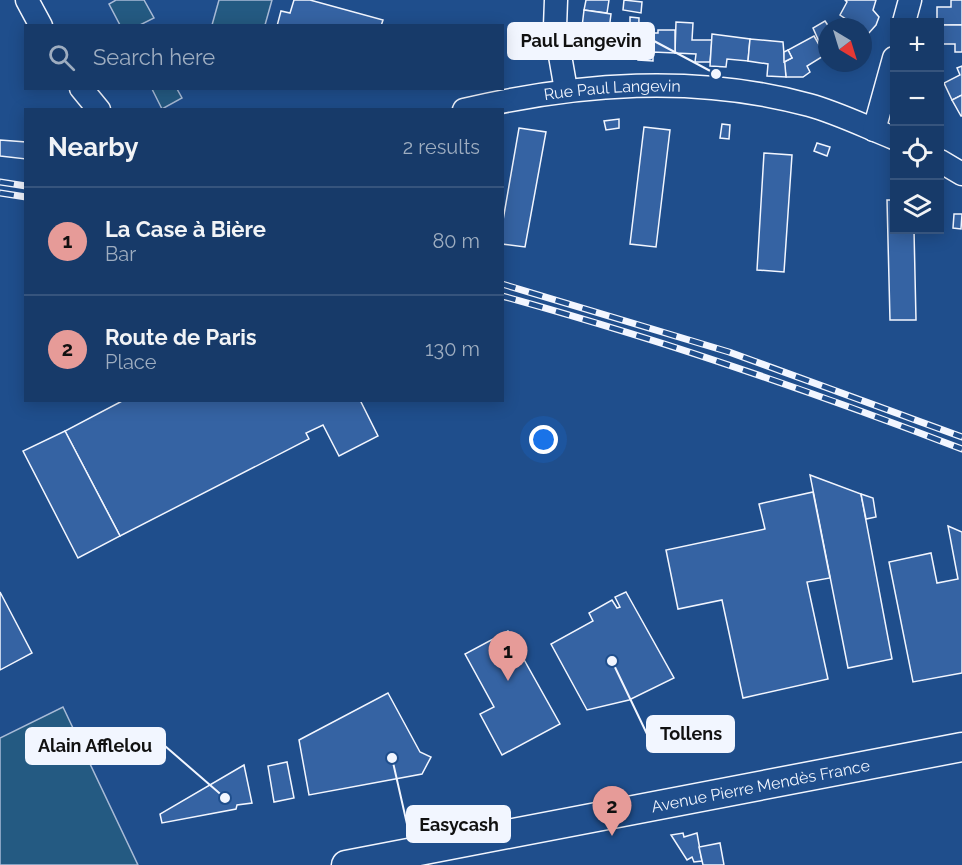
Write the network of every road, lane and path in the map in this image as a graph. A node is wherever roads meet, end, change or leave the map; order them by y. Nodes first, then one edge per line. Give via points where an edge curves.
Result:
1 (27, 0) edge
2 (556, 0) edge
3 (910, 0) edge
4 (905, 18) edge
5 (40, 24) edge
6 (892, 72) edge
7 (83, 90) edge
8 (566, 90) junction
9 (97, 108) edge
10 (473, 108) edge
11 (884, 134) edge
12 (944, 164) edge
13 (962, 174) edge
14 (962, 747) edge
15 (346, 865) edge

1 - 5 street
2 - 8 street via 555,27
3 - 4 street
6 - 11 street
7 - 9 street
8 - 10 street, Rue Paul Langevin
8 - 11 street, Rue Paul Langevin via 667,84 712,87 808,105
12 - 13 street
14 - 15 main road, Avenue Pierre Mendès France

